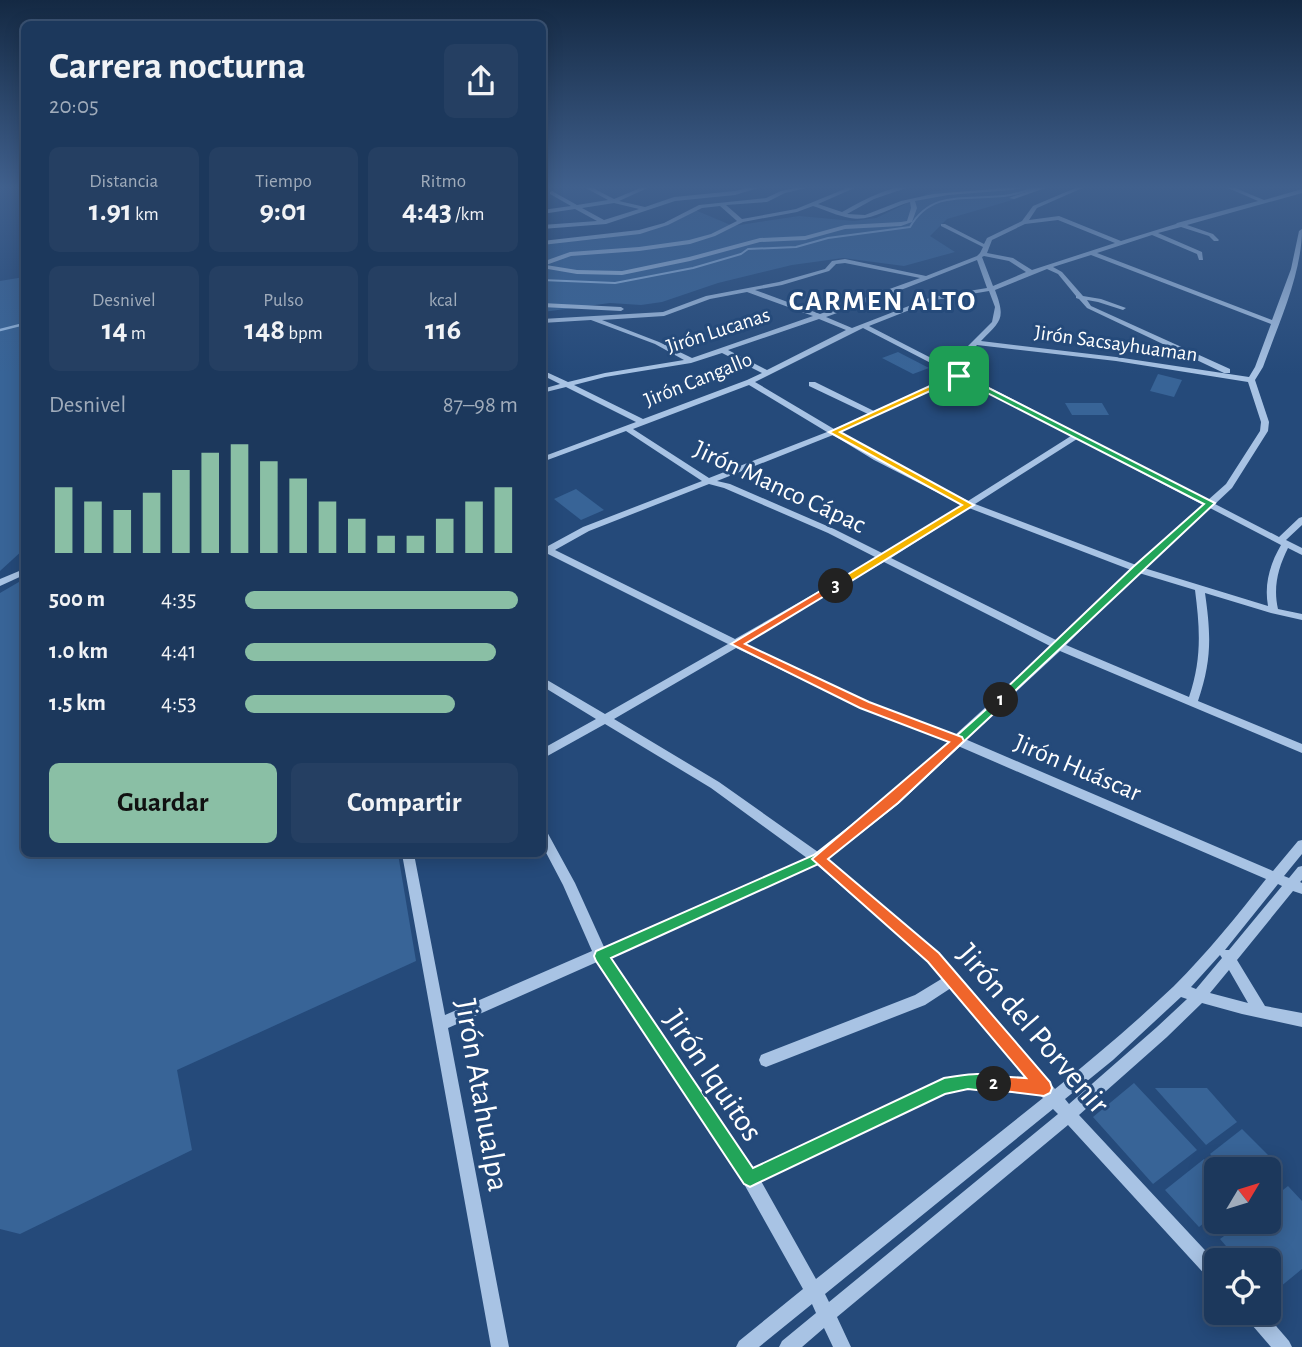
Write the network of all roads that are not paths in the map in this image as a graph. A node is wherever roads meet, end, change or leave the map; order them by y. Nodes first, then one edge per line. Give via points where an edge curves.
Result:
1 (640, 249) edge
2 (728, 249) edge
3 (983, 249) edge
4 (1105, 249) edge
5 (1192, 249) edge
6 (1298, 249) edge
7 (1093, 253) junction
8 (981, 256) junction
9 (1200, 259) dead end
10 (546, 263) edge
11 (546, 266) edge
12 (1048, 267) junction
13 (1031, 272) junction
14 (928, 278) junction
15 (991, 289) junction
16 (747, 290) junction
17 (1078, 297) junction
18 (546, 305) edge
19 (1123, 308) dead end
20 (673, 310) junction
21 (817, 315) junction
22 (588, 316) junction
23 (546, 321) edge
24 (1273, 323) junction
25 (864, 326) junction
26 (852, 330) junction
27 (976, 343) junction
28 (724, 351) junction
29 (691, 361) junction
30 (767, 373) junction
31 (546, 374) edge
32 (959, 376) junction
33 (1251, 380) junction
34 (750, 382) junction
35 (565, 384) junction
36 (812, 384) dead end
37 (546, 390) edge
38 (992, 393) junction
39 (873, 413) junction
40 (642, 422) junction
41 (626, 428) junction
42 (833, 432) junction
43 (1077, 436) junction
44 (546, 458) edge
45 (708, 481) junction
46 (1211, 503) junction
47 (969, 505) junction
48 (1302, 520) edge
49 (1284, 542) junction
50 (546, 549) edge
51 (546, 550) edge
52 (1302, 552) edge
53 (884, 558) junction
54 (1137, 569) junction
55 (21, 573) edge
56 (0, 583) edge
57 (1200, 589) junction
58 (1274, 611) junction
59 (1302, 617) edge
60 (736, 644) junction
61 (1059, 646) junction
62 (546, 683) edge
63 (1193, 701) junction
64 (607, 718) junction
65 (958, 741) junction
66 (1302, 749) edge
67 (546, 753) edge
68 (546, 840) edge
69 (1302, 845) edge
70 (409, 857) edge
71 (818, 859) junction
72 (1302, 870) edge
73 (1277, 878) junction
74 (1297, 886) edge
75 (1224, 953) junction
76 (601, 956) junction
77 (953, 979) junction
78 (1179, 990) junction
79 (1198, 997) junction
80 (1261, 1012) junction
81 (1302, 1020) edge
82 (441, 1024) junction
83 (766, 1060) dead end
84 (1044, 1088) junction
85 (1055, 1100) junction
86 (1068, 1115) junction
87 (750, 1178) junction
88 (1204, 1261) edge
89 (814, 1291) junction
90 (827, 1315) junction
91 (1264, 1325) edge
92 (500, 1347) edge
93 (746, 1347) edge
94 (788, 1347) edge
95 (842, 1347) edge
96 (1283, 1347) edge

1 - 10 street via 570,254
2 - 11 street via 622,273
3 - 8 street
4 - 7 street, Jirón Cangallo
5 - 9 street via 1200,253
6 - 24 street
7 - 12 street, Jirón Cangallo
7 - 24 street
8 - 13 street via 1011,259
8 - 14 street, Jirón Lucanas
8 - 15 street
12 - 13 street, Jirón Cangallo
12 - 17 street via 1060,273
13 - 15 street, Jirón Cangallo
14 - 16 street via 839,261 827,270
14 - 21 street, Jirón Lucanas
15 - 25 street, Jirón Cangallo via 934,298
15 - 27 street via 998,307 995,323
16 - 20 street
16 - 21 street
17 - 19 street
17 - 33 street via 1135,330
18 - 20 street
20 - 22 street via 657,315
21 - 26 street
21 - 28 street, Jirón Lucanas
22 - 23 street
22 - 29 street
24 - 33 street
25 - 26 street, Jirón Cangallo
25 - 32 street
26 - 30 street, Jirón Cangallo
27 - 33 street, Jirón Sacsayhuaman
27 - 38 street via 960,362
28 - 29 street, Jirón Lucanas
28 - 30 street
29 - 35 street, Jirón Lucanas
30 - 34 street, Jirón Cangallo
31 - 35 street
32 - 38 street
32 - 39 street
33 - 46 street via 1264,431 1229,486
34 - 40 street, Jirón Cangallo
34 - 42 street
35 - 37 street, Jirón Lucanas
35 - 40 street
36 - 39 street
38 - 43 street
39 - 42 street
40 - 41 street, Jirón Cangallo
41 - 44 street, Jirón Cangallo
41 - 45 street, Jirón Manco Cápac
42 - 45 street
42 - 47 street
43 - 46 street
43 - 47 street
45 - 50 street
45 - 53 street, Jirón Manco Cápac
46 - 49 street
46 - 54 street
47 - 53 street
47 - 54 street
48 - 49 street
49 - 52 street
49 - 58 street via 1274,564
51 - 60 street, Jirón Huáscar
53 - 60 street
53 - 61 street, Jirón Manco Cápac
54 - 57 street
54 - 61 street
55 - 56 street
57 - 58 street
57 - 63 street via 1207,646
58 - 59 street
60 - 64 street
60 - 65 street, Jirón Huáscar via 864,705
61 - 63 street, Jirón Manco Cápac
61 - 65 street
62 - 64 street, Jirón del Porvenir
63 - 66 street, Jirón Manco Cápac
64 - 67 street
64 - 71 street, Jirón del Porvenir via 715,785
65 - 71 street
65 - 73 street, Jirón Huáscar
68 - 76 street, Jirón Iquitos
69 - 73 street
70 - 82 street, Jirón Atahualpa
71 - 76 street
71 - 77 street, Jirón del Porvenir
72 - 74 street
73 - 74 street, Jirón Huáscar
73 - 75 street
74 - 75 street
75 - 78 street
75 - 79 street
75 - 80 street
76 - 82 street
76 - 87 street, Jirón Iquitos
77 - 83 street via 920,1000
77 - 84 street, Jirón del Porvenir
78 - 79 street
78 - 85 street
79 - 80 street
79 - 86 street
80 - 81 street
82 - 92 street, Jirón Atahualpa
84 - 85 street, Jirón del Porvenir
84 - 87 street via 968,1082 944,1086
85 - 86 street, Jirón del Porvenir
85 - 89 street
86 - 88 street, Jirón del Porvenir
86 - 90 street
87 - 89 street, Jirón Iquitos
89 - 90 street, Jirón Iquitos
89 - 93 street
90 - 94 street
90 - 95 street, Jirón Iquitos
91 - 96 street

